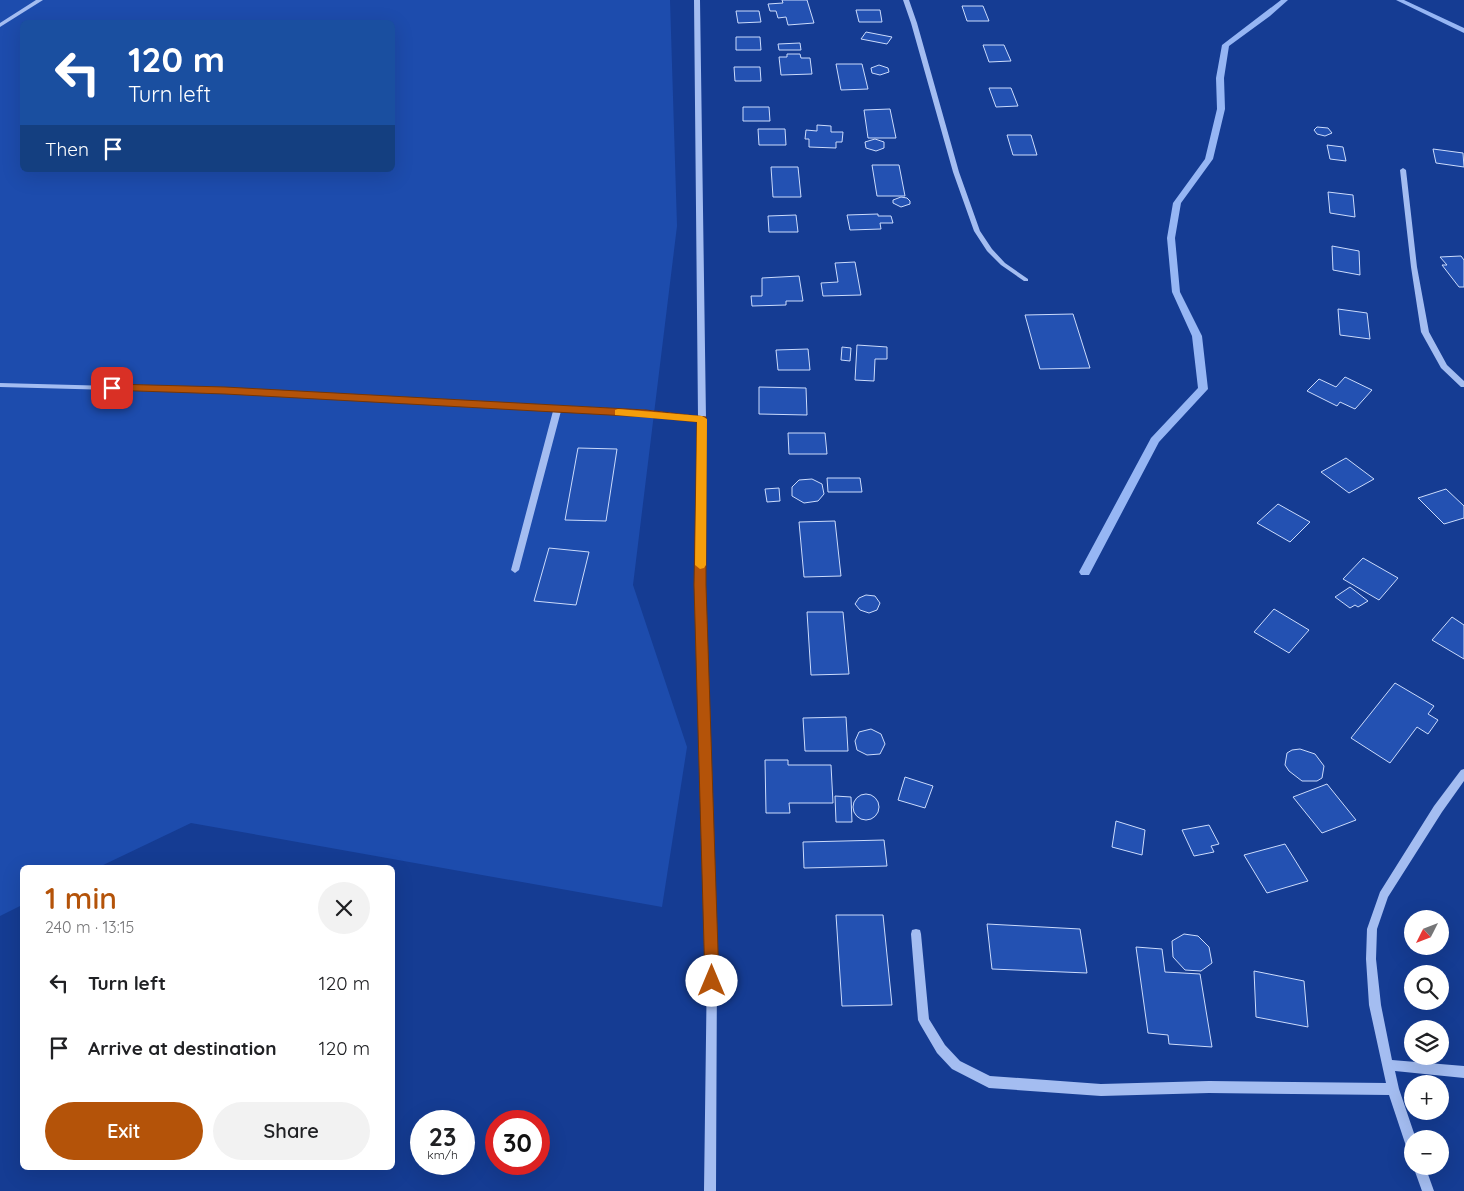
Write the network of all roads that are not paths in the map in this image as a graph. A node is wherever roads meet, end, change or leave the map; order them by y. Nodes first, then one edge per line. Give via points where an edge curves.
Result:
1 (40, 0) edge
2 (697, 0) edge
3 (906, 0) edge
4 (0, 25) edge
5 (1402, 170) dead end
6 (1026, 280) dead end
7 (0, 385) edge
8 (1464, 385) edge
9 (557, 410) junction
10 (702, 419) junction
11 (515, 570) dead end
12 (1464, 773) edge
13 (916, 934) dead end
14 (1388, 1064) junction
15 (1464, 1072) edge
16 (1393, 1089) junction
17 (1407, 1130) edge
18 (1422, 1175) edge
19 (710, 1191) edge
20 (1428, 1191) edge

1 - 4 street
2 - 10 street
3 - 6 street via 956,172 977,231 989,250
5 - 8 street via 1425,332 1444,366
7 - 9 street via 225,391
9 - 10 street via 646,413
9 - 11 lane
10 - 19 street via 700,585 712,962
12 - 14 street via 1384,895 1372,929 1375,1005
13 - 16 street via 924,1020 956,1065 989,1082 1101,1090 1210,1087
14 - 15 street
14 - 16 street
16 - 17 street
18 - 20 street

